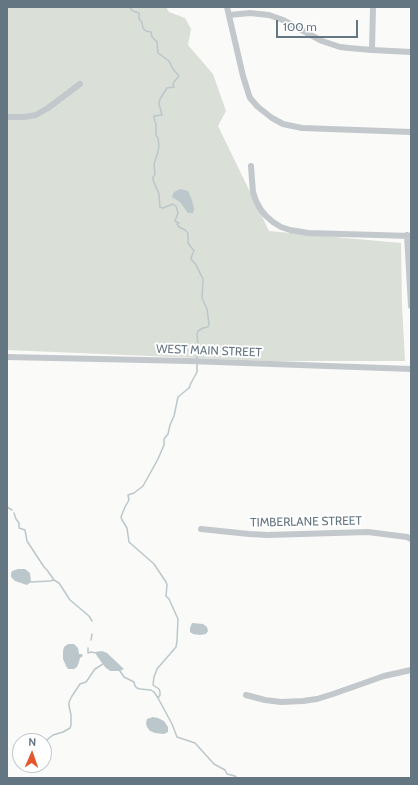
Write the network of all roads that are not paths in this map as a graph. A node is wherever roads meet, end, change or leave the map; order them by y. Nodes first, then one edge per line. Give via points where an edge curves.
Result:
1 (227, 7) edge
2 (373, 7) edge
3 (229, 15) junction
4 (372, 50) junction
5 (411, 52) edge
6 (80, 84) dead end
7 (7, 117) edge
8 (411, 132) edge
9 (251, 166) dead end
10 (409, 235) edge
11 (411, 306) edge
12 (7, 357) edge
13 (411, 369) edge
14 (201, 529) dead end
15 (411, 539) edge
16 (411, 670) edge
17 (246, 695) dead end

1 - 3 street
2 - 4 street
3 - 4 street via 268,15 330,44
3 - 8 street via 250,98 272,118 283,124 302,128
4 - 5 street
6 - 7 street via 36,115
9 - 10 street via 253,192 261,210 273,222 290,230 308,233
10 - 11 street
12 - 13 street, WEST MAIN STREET
14 - 15 street, TIMBERLANE STREET via 261,535 368,532
16 - 17 street via 384,676 317,699 281,702

